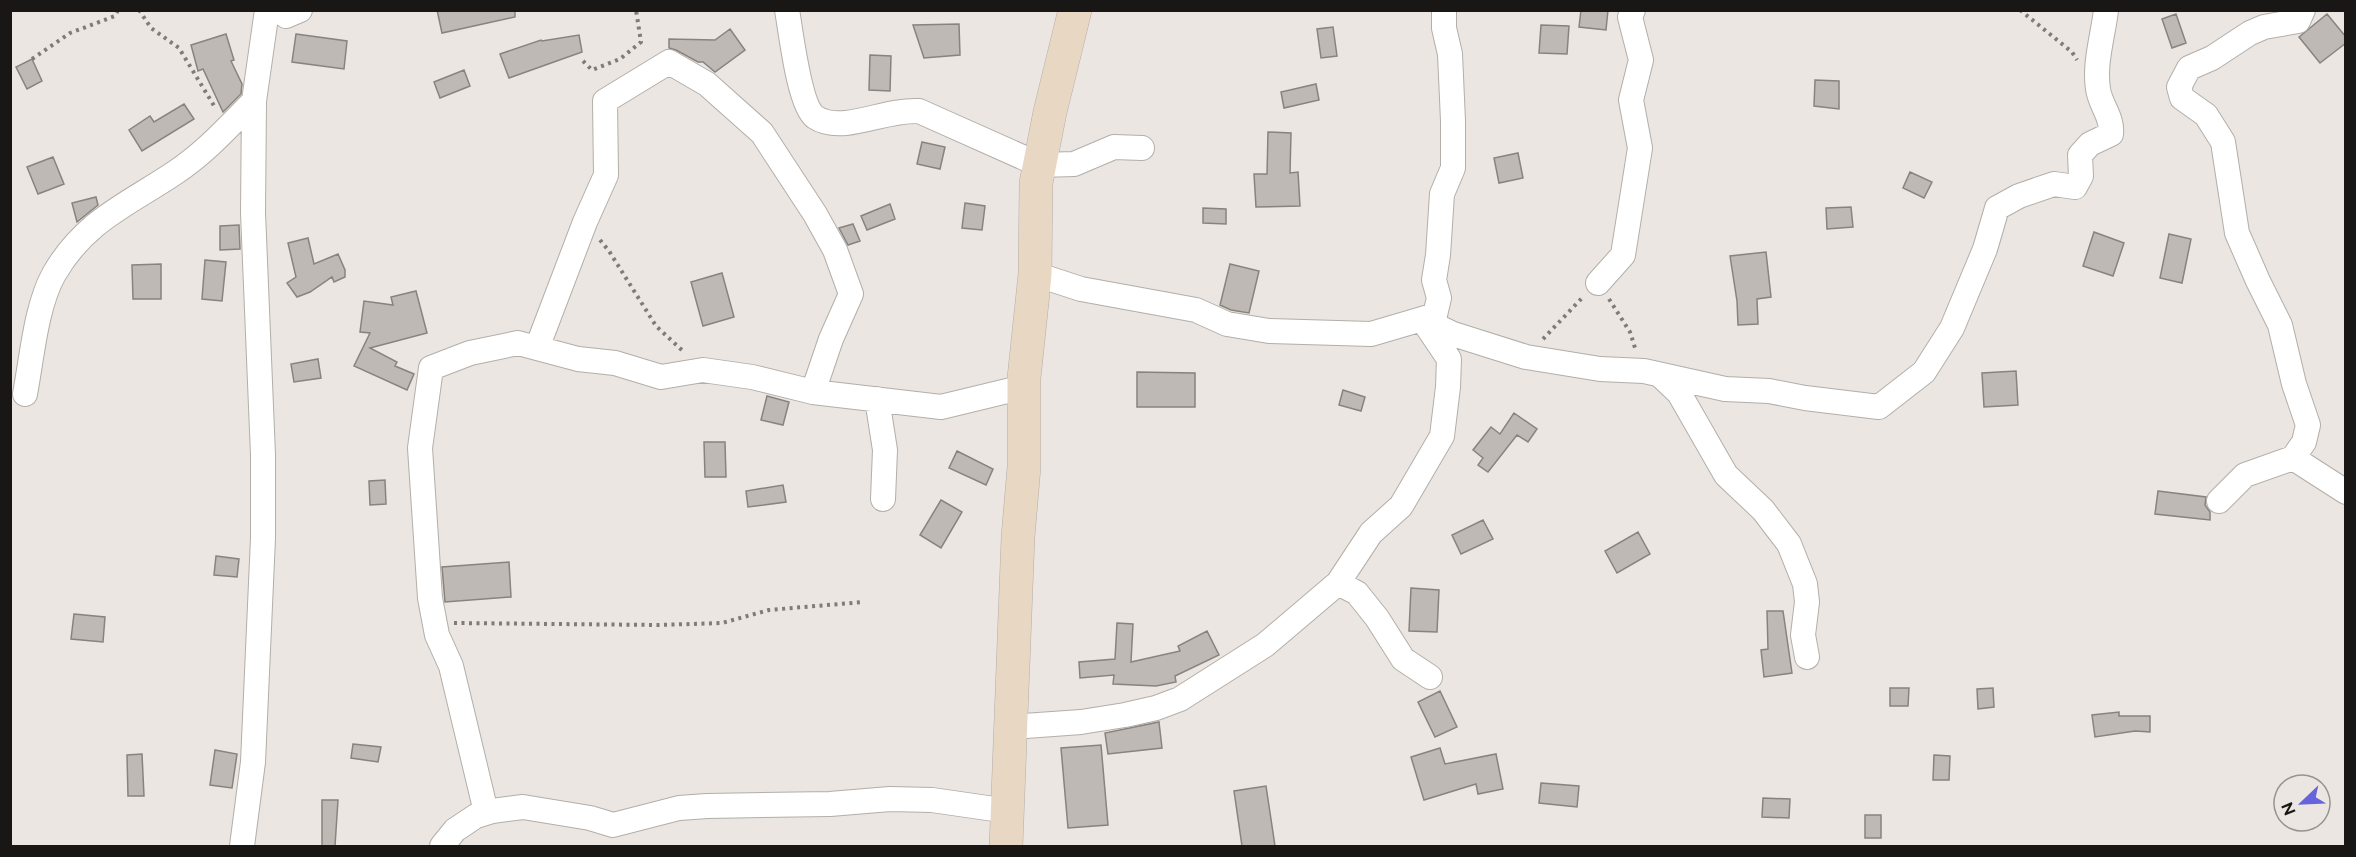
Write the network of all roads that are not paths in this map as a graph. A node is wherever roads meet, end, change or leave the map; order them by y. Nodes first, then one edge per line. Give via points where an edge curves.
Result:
1 (787, 10) edge
2 (1075, 10) edge
3 (1444, 10) edge
4 (1633, 10) edge
5 (2106, 10) edge
6 (2303, 10) edge
7 (284, 12) edge
8 (254, 101) junction
9 (1142, 148) dead end
10 (1040, 165) junction
11 (1035, 274) junction
12 (1598, 283) road end
13 (1422, 319) junction
14 (537, 348) junction
15 (1652, 373) junction
16 (1024, 387) junction
17 (813, 392) junction
18 (25, 394) dead end
19 (877, 399) junction
20 (2294, 458) junction
21 (2346, 492) edge
22 (883, 500) dead end
23 (2219, 501) dead end
24 (1338, 583) junction
25 (1807, 657) dead end
26 (1430, 677) dead end
27 (1011, 727) junction
28 (1008, 811) junction
29 (486, 812) junction
30 (242, 846) edge
31 (442, 846) edge
32 (1006, 846) edge

1 - 10 street via 803,99 813,116 828,123 846,123 907,110 920,111
2 - 10 main road
3 - 13 street via 1450,54 1453,168 1442,194 1434,280 1439,298 1435,315
4 - 12 street via 1630,17 1641,60 1631,100 1640,148 1623,255
5 - 15 street via 2098,90 2112,124 2111,134 2090,144 2080,155 2081,176 2075,187 2054,184 1997,208 1985,249 1952,328 1924,372 1879,406 1725,389
6 - 20 street via 2298,21 2250,33 2189,68 2179,87 2182,98 2206,115 2223,142 2237,233 2280,325 2308,425
7 - 8 street
8 - 18 street via 211,145 101,219 69,251 53,275 41,308
8 - 30 street via 253,213 263,538 253,762
9 - 10 street via 1114,147 1074,164
10 - 11 main road via 1036,183
11 - 13 street via 1081,289 1196,310 1227,324 1269,331 1371,334
11 - 16 main road
13 - 15 street via 1453,334 1526,357
13 - 24 street via 1449,359 1442,436 1401,506 1371,533
14 - 17 street via 615,363 661,377 703,370
14 - 17 street via 606,175 605,101 669,62 708,84 762,133 835,250 851,294
14 - 29 street via 518,343 470,353 431,368 420,448 428,577 437,635 451,666
15 - 25 street via 1679,393 1726,475 1763,510 1789,544 1805,584 1803,635
16 - 19 street via 941,407
16 - 27 main road via 1024,467
17 - 19 street
19 - 22 street via 885,450
20 - 21 street
20 - 23 street via 2245,475
24 - 26 street via 1357,593 1403,659
24 - 27 street via 1265,645 1180,699 1125,715
27 - 28 main road
28 - 29 street via 913,799 707,806 679,808 613,825 533,807
28 - 32 main road
29 - 31 street via 461,825

